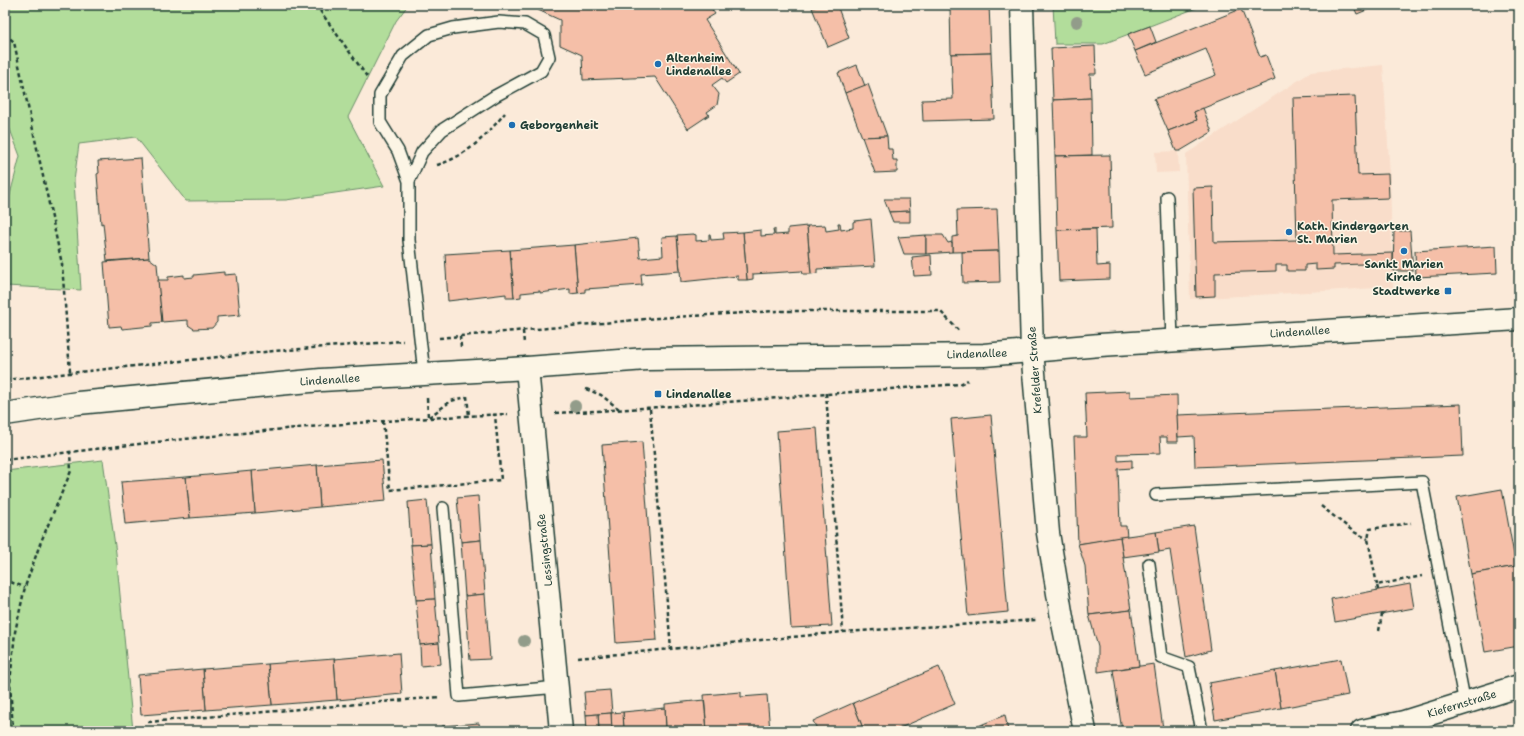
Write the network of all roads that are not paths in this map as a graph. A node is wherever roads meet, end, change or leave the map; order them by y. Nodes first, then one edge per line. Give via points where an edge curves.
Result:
1 (1022, 5) edge
2 (409, 181) junction
3 (1167, 197) dead end
4 (1519, 319) edge
5 (1172, 340) junction
6 (1032, 350) junction
7 (527, 368) junction
8 (424, 373) junction
9 (5, 414) edge
10 (1156, 495) dead end
11 (443, 508) dead end
12 (1149, 564) dead end
13 (1519, 686) edge
14 (558, 687) junction
15 (1465, 704) junction
16 (1405, 726) edge
17 (561, 731) edge
18 (1085, 731) edge
19 (1202, 731) edge
20 (1362, 731) edge

1 - 6 street, Krefelder Straße
2 - 2 lane via 422,152 442,130 495,96 541,71 549,58 544,35 525,24 499,22 453,28 429,35 403,56 380,95 380,122 398,151
2 - 8 lane via 409,240
3 - 5 lane
4 - 5 street, Lindenallee
5 - 6 street, Lindenallee
6 - 7 street, Lindenallee via 984,355 646,359
6 - 18 street, Krefelder Straße via 1048,533
7 - 8 street, Lindenallee
7 - 14 street, Lessingstraße
8 - 9 street, Lindenallee via 322,380 86,403
10 - 15 lane via 1422,482
11 - 14 lane via 459,696
12 - 19 lane via 1161,657 1189,667
13 - 15 street, Kiefernstraße
14 - 17 street, Lessingstraße
15 - 16 street, Kiefernstraße
16 - 20 street, Kiefernstraße

